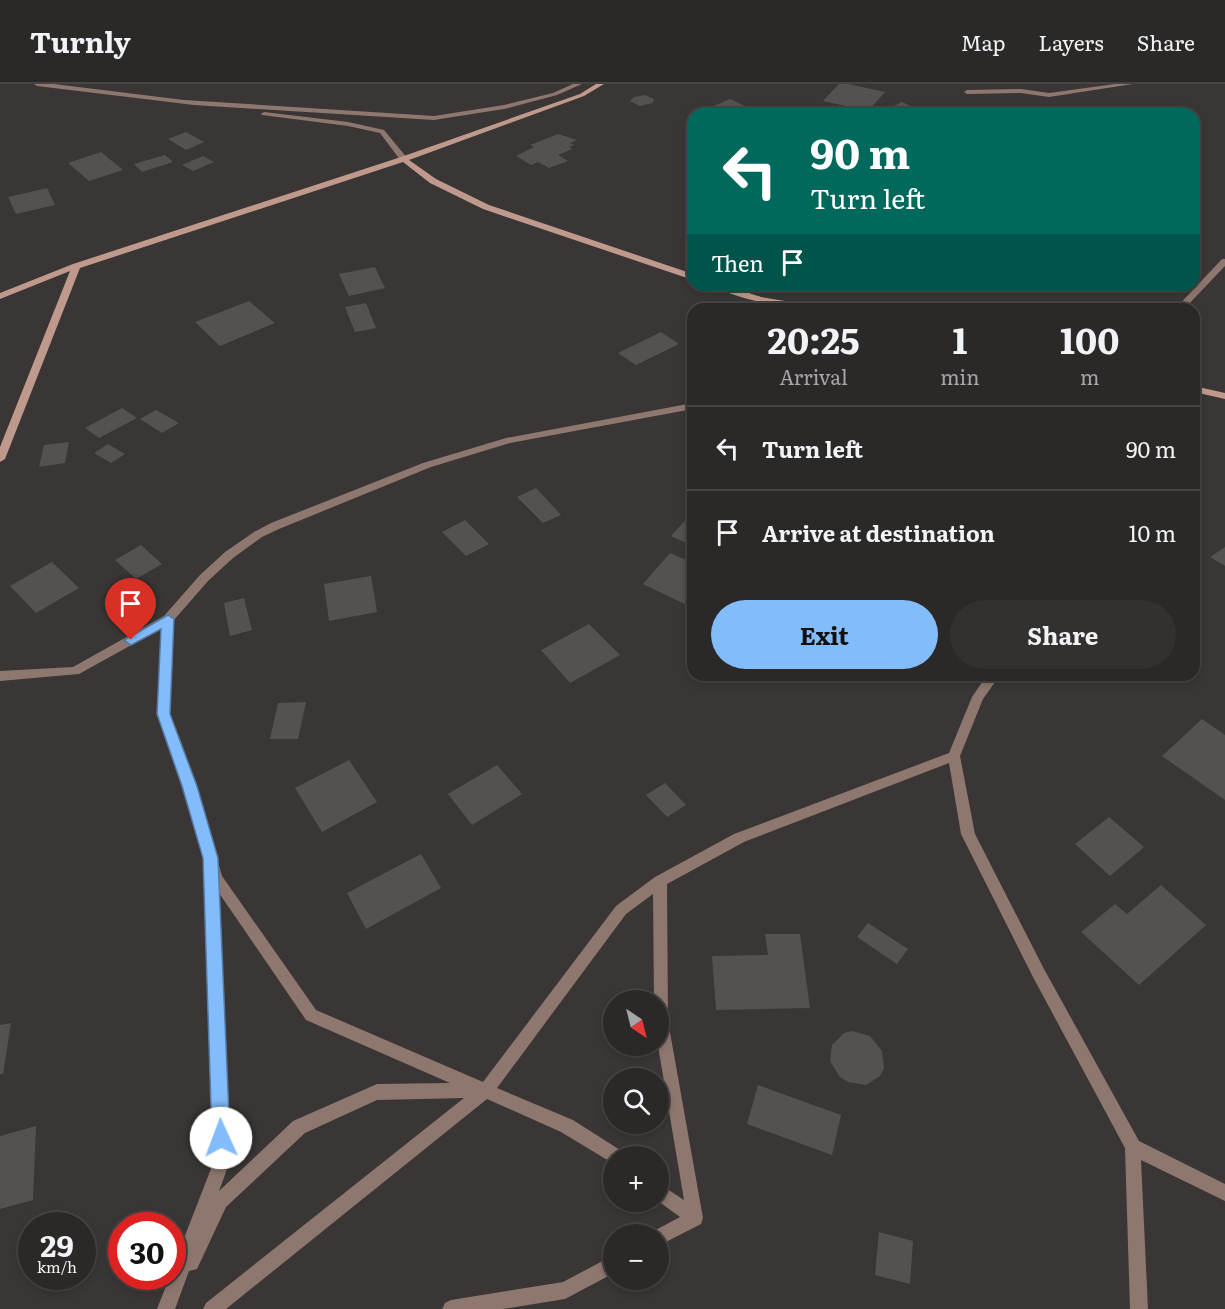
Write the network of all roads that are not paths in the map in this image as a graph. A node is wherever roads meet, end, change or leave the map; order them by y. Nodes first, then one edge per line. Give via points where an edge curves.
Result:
1 (37, 84) edge
2 (579, 84) edge
3 (602, 84) edge
4 (1130, 84) edge
5 (968, 92) dead end
6 (186, 101) junction
7 (404, 159) junction
8 (1225, 261) edge
9 (76, 266) junction
10 (687, 275) edge
11 (1200, 287) edge
12 (735, 291) edge
13 (1196, 291) edge
14 (0, 296) edge
15 (759, 299) junction
16 (760, 303) edge
17 (781, 303) edge
18 (1185, 303) edge
19 (1200, 390) edge
20 (1225, 396) edge
21 (687, 407) edge
22 (0, 459) edge
23 (168, 619) junction
24 (0, 676) edge
25 (990, 681) edge
26 (954, 756) junction
27 (210, 858) junction
28 (660, 881) junction
29 (486, 1090) junction
30 (1133, 1147) junction
31 (603, 1149) edge
32 (1225, 1193) edge
33 (669, 1199) edge
34 (695, 1218) junction
35 (669, 1232) edge
36 (603, 1269) edge
37 (168, 1309) edge
38 (212, 1309) edge
39 (451, 1309) edge
40 (1139, 1309) edge

1 - 6 street
2 - 6 street via 504,107 434,118
3 - 7 street via 582,95
4 - 5 street via 1049,95
6 - 7 street via 382,131
7 - 9 street
7 - 10 street via 433,181 486,207
8 - 11 street
9 - 14 street
9 - 22 street
12 - 15 street
13 - 18 street
15 - 16 street
15 - 17 street
19 - 20 street
21 - 23 street via 509,440 427,465 275,526 225,555
23 - 24 street via 75,671
23 - 27 street via 164,714
25 - 26 street via 978,697
26 - 28 street via 739,838
26 - 30 street via 968,834
27 - 29 street via 216,878 311,1015
27 - 37 street via 222,1161
28 - 29 street via 621,910
28 - 34 street via 661,1022
29 - 31 street via 567,1126
29 - 37 street via 377,1092 299,1127 220,1202
29 - 38 street
30 - 32 street
30 - 40 street
33 - 34 street
34 - 35 street
36 - 39 street via 564,1290

